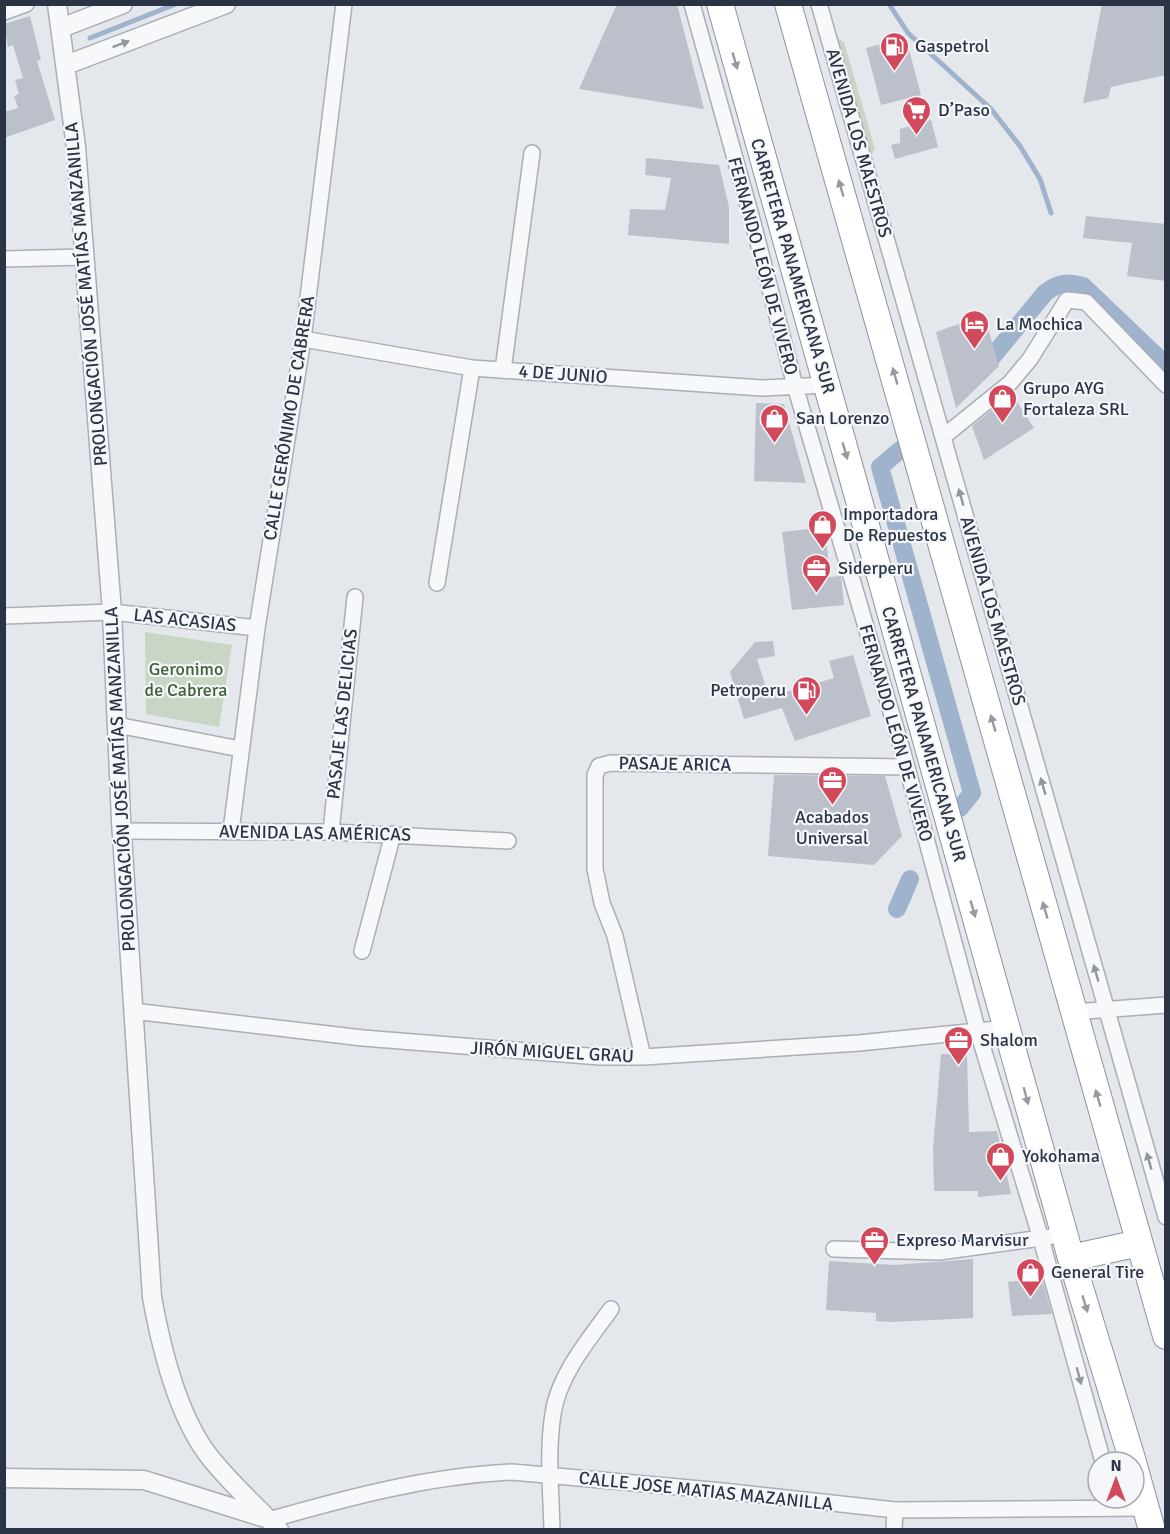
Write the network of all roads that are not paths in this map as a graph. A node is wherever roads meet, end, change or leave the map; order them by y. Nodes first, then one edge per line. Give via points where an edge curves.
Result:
1 (26, 4) edge
2 (57, 4) edge
3 (123, 4) edge
4 (226, 4) edge
5 (344, 4) edge
6 (692, 4) edge
7 (720, 4) edge
8 (788, 4) edge
9 (819, 4) edge
10 (4, 12) edge
11 (61, 28) junction
12 (66, 65) junction
13 (531, 153) dead end
14 (83, 257) junction
15 (4, 258) edge
16 (303, 339) junction
17 (472, 368) junction
18 (503, 370) junction
19 (1166, 385) edge
20 (795, 386) junction
21 (826, 386) junction
22 (943, 437) junction
23 (437, 582) dead end
24 (355, 597) dead end
25 (112, 612) junction
26 (4, 616) edge
27 (257, 628) junction
28 (117, 725) junction
29 (240, 749) junction
30 (907, 767) junction
31 (122, 831) junction
32 (231, 831) junction
33 (331, 832) junction
34 (393, 834) junction
35 (508, 841) dead end
36 (362, 951) dead end
37 (1166, 1005) edge
38 (1106, 1009) junction
39 (133, 1011) junction
40 (1074, 1012) junction
41 (1007, 1028) junction
42 (978, 1032) junction
43 (643, 1057) junction
44 (1166, 1217) edge
45 (1139, 1243) junction
46 (1059, 1244) junction
47 (834, 1249) dead end
48 (611, 1309) dead end
49 (1166, 1336) edge
50 (1101, 1450) edge
51 (1128, 1450) edge
52 (550, 1476) junction
53 (4, 1478) edge
54 (1086, 1505) edge
55 (895, 1510) junction
56 (1128, 1510) edge
57 (1150, 1519) edge
58 (274, 1526) edge
59 (552, 1530) edge
60 (894, 1530) edge

1 - 10 street
2 - 11 street, PROLONGACIÓN JOSÉ MATÍAS MANZANILLA
3 - 11 street
12 -> 4 street
5 - 16 street, CALLE GERÓNIMO DE CABRERA
6 - 20 street, FERNANDO LEÓN DE VIVERO
7 -> 21 highway, CARRETERA PANAMERICANA SUR
40 -> 8 highway
9 - 22 street, AVENIDA LOS MAESTROS
11 - 12 street, PROLONGACIÓN JOSÉ MATÍAS MANZANILLA
12 - 14 street, PROLONGACIÓN JOSÉ MATÍAS MANZANILLA
13 - 18 street
14 - 15 street
14 - 25 street, PROLONGACIÓN JOSÉ MATÍAS MANZANILLA
16 - 17 street, 4 DE JUNIO
16 - 27 street, CALLE GERÓNIMO DE CABRERA
17 - 18 street, 4 DE JUNIO
17 - 23 street
18 - 20 street, 4 DE JUNIO via 762,388
19 - 22 street via 1086,302 1067,300 1010,383
20 - 21 street, 4 DE JUNIO
20 - 30 street, FERNANDO LEÓN DE VIVERO
21 -> 41 highway, CARRETERA PANAMERICANA SUR
38 -> 22 street, AVENIDA LOS MAESTROS
24 - 33 street, PASAJE LAS DELICIAS
25 - 26 street, LAS ACASIAS
25 - 27 street, LAS ACASIAS
25 - 28 street, PROLONGACIÓN JOSÉ MATÍAS MANZANILLA
27 - 29 street, CALLE GERÓNIMO DE CABRERA
28 - 29 street
28 - 31 street, PROLONGACIÓN JOSÉ MATÍAS MANZANILLA
29 - 32 street, CALLE GERÓNIMO DE CABRERA
30 - 42 street, FERNANDO LEÓN DE VIVERO
30 - 43 street, PASAJE ARICA via 611,763 599,766 595,776 595,869
31 - 32 street, AVENIDA LAS AMÉRICAS
31 - 39 street, PROLONGACIÓN JOSÉ MATÍAS MANZANILLA
32 - 33 street, AVENIDA LAS AMÉRICAS
33 - 34 street, AVENIDA LAS AMÉRICAS
34 - 35 street, AVENIDA LAS AMÉRICAS
34 - 36 street
37 - 38 street
38 - 40 street
44 -> 38 street, AVENIDA LOS MAESTROS
39 - 43 street, JIRÓN MIGUEL GRAU via 363,1038
39 - 58 street, PROLONGACIÓN JOSÉ MATÍAS MANZANILLA via 148,1260 157,1328 177,1390 207,1454
45 -> 40 highway
41 - 42 street, JIRÓN MIGUEL GRAU
41 -> 46 highway, CARRETERA PANAMERICANA SUR
42 - 43 street, JIRÓN MIGUEL GRAU
42 - 46 street, FERNANDO LEÓN DE VIVERO
45 - 46 highway
45 - 49 highway
46 - 47 street via 939,1252
46 -> 50 street, FERNANDO LEÓN DE VIVERO
46 -> 51 highway, CARRETERA PANAMERICANA SUR
48 - 52 street via 577,1359 553,1412
52 - 55 street, CALLE JOSE MATIAS MAZANILLA
52 - 58 street, CALLE JOSE MATIAS MAZANILLA via 512,1472 414,1482
52 - 59 street
53 - 58 street via 144,1480
54 - 55 street, CALLE JOSE MATIAS MAZANILLA
55 - 60 street
56 - 57 street, CALLE JOSE MATIAS MAZANILLA

